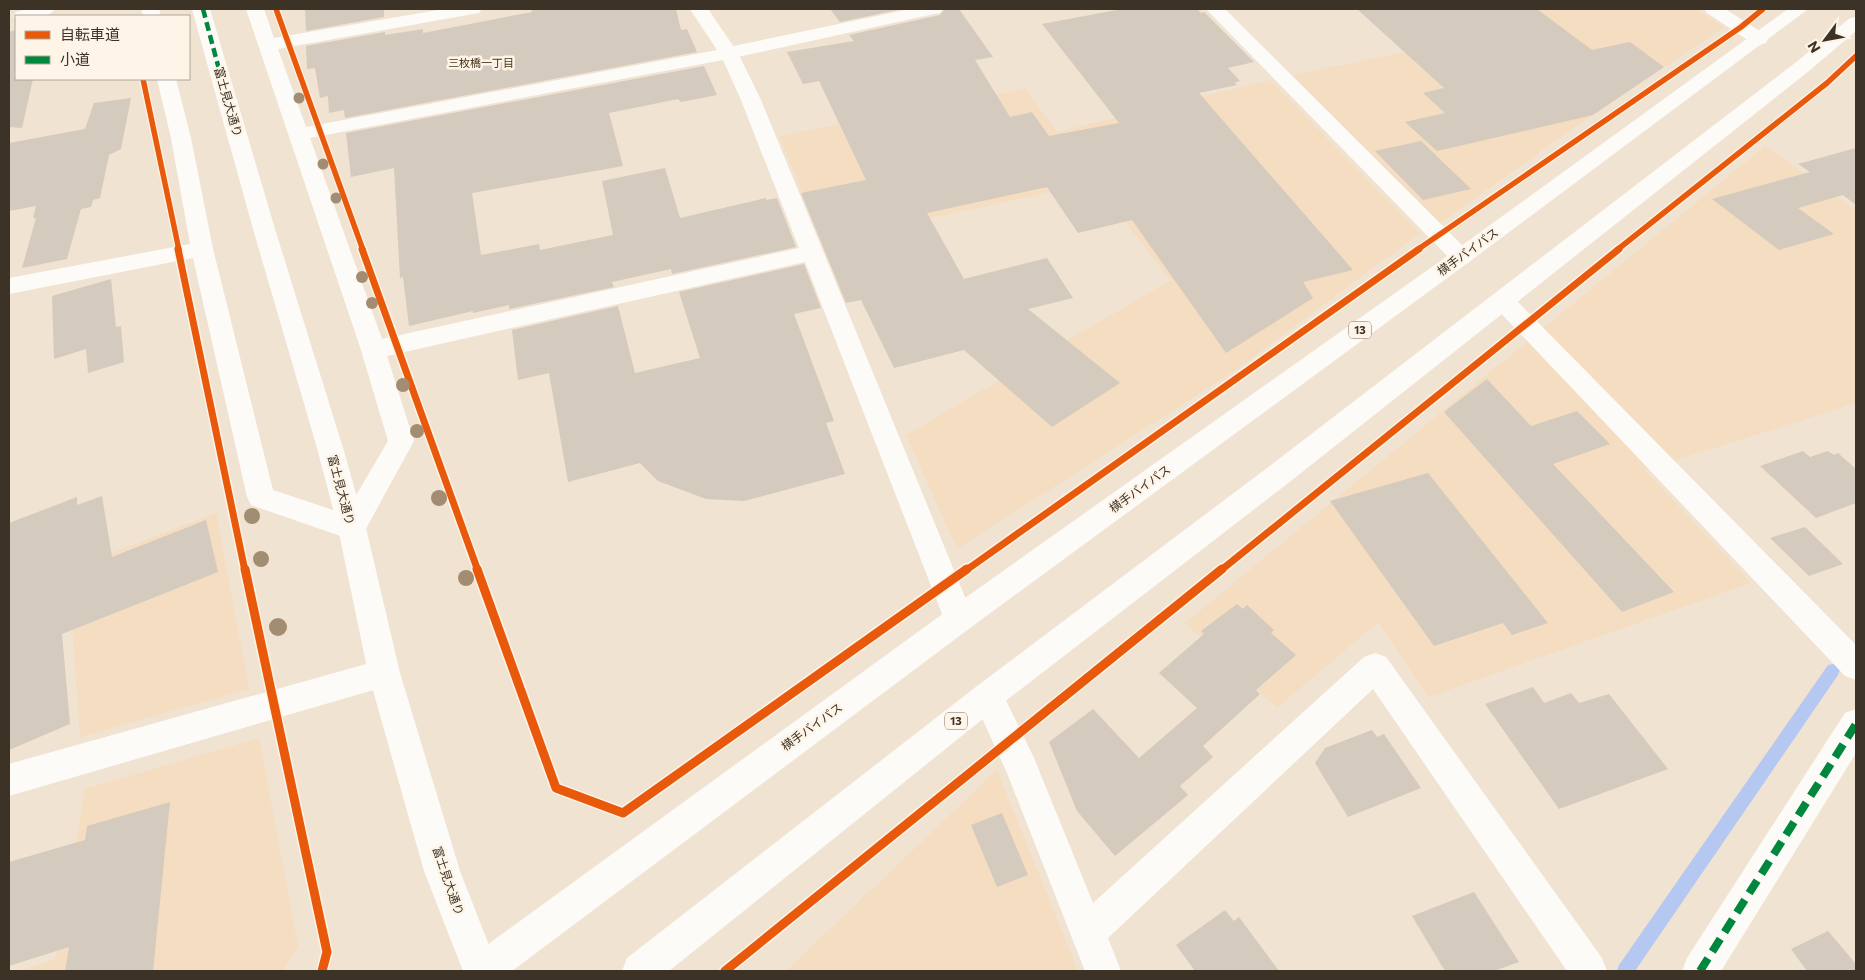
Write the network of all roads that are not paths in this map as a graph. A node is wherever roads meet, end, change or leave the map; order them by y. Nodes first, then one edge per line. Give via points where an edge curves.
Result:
1 (46, 9) edge
2 (201, 9) edge
3 (255, 9) edge
4 (473, 9) edge
5 (699, 9) edge
6 (934, 9) edge
7 (1215, 9) edge
8 (1712, 9) edge
9 (1799, 9) edge
10 (446, 11) edge
11 (25, 15) edge
12 (1856, 22) edge
13 (1759, 39) junction
14 (267, 45) junction
15 (729, 53) junction
16 (167, 80) edge
17 (299, 134) junction
18 (202, 249) junction
19 (813, 253) junction
20 (1460, 257) junction
21 (9, 286) edge
22 (1502, 300) junction
23 (373, 350) junction
24 (352, 528) junction
25 (959, 619) junction
26 (1856, 666) edge
27 (384, 673) junction
28 (988, 696) junction
29 (1856, 724) edge
30 (9, 780) edge
31 (1087, 933) junction
32 (482, 971) edge
33 (640, 971) edge
34 (1103, 971) edge
35 (1589, 971) edge
36 (1700, 971) edge

1 - 11 main road
2 - 24 main road, 富士見大通り
3 - 14 main road
4 - 10 main road
5 - 15 main road
6 - 15 main road
7 - 20 main road
8 - 13 main road
9 - 13 main road, 横手バイパス / 13
10 - 14 main road
12 - 22 main road, 13
13 - 20 main road, 横手バイパス / 13
14 - 17 main road
15 - 17 main road
15 - 19 main road
16 - 18 main road
17 - 23 main road
18 - 21 main road
18 - 24 main road via 261,497
19 - 23 main road
19 - 25 main road
20 - 25 main road, 横手バイパス / 13
22 - 26 main road
22 - 28 main road, 13
23 - 24 main road via 401,441
24 - 27 main road, 富士見大通り
25 - 32 main road, 横手バイパス / 13
27 - 30 main road
27 - 32 main road, 富士見大通り via 442,871
28 - 31 main road via 1022,769
28 - 33 main road, 13
29 - 36 main road
31 - 34 main road
31 - 35 main road via 1375,667

